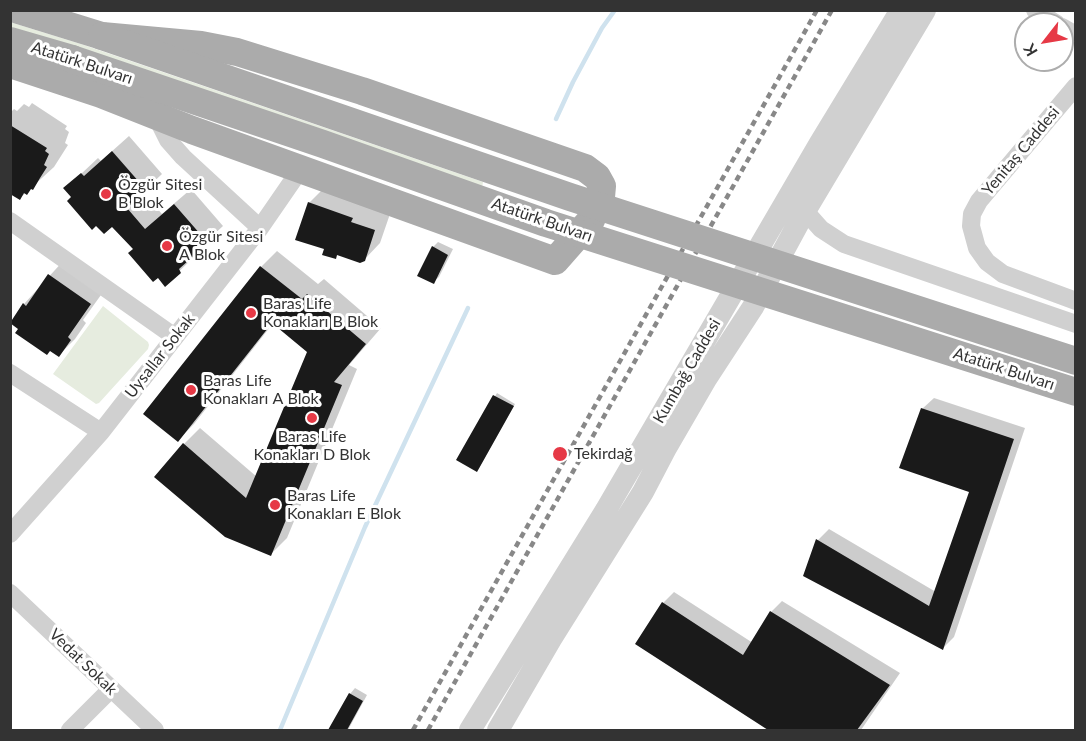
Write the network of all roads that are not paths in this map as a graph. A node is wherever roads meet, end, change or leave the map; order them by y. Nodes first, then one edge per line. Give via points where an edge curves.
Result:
1 (18, 10) edge
2 (901, 10) edge
3 (925, 10) edge
4 (102, 36) junction
5 (10, 41) edge
6 (10, 64) edge
7 (69, 70) junction
8 (1076, 86) edge
9 (156, 116) junction
10 (300, 170) junction
11 (805, 211) junction
12 (10, 221) edge
13 (260, 228) junction
14 (1076, 301) edge
15 (1076, 324) edge
16 (175, 337) junction
17 (1076, 361) edge
18 (10, 372) edge
19 (1076, 392) edge
20 (101, 432) junction
21 (10, 534) edge
22 (10, 593) edge
23 (111, 689) junction
24 (70, 730) edge
25 (155, 730) edge
26 (470, 730) edge
27 (498, 730) edge

1 - 4 main road, Atatürk Bulvarı
2 - 26 street, Kumbağ Caddesi via 606,510
3 - 11 street, Kumbağ Caddesi
4 - 10 main road via 237,52 585,168 603,186 591,220 555,261
4 - 17 main road, Atatürk Bulvarı, bridge via 570,196
5 - 7 main road, Atatürk Bulvarı
6 - 7 main road
7 - 9 main road
7 - 19 main road, Atatürk Bulvarı, bridge via 323,144 546,223
8 - 14 street, Yenitaş Caddesi via 979,201 971,226 977,248 1003,274
9 - 10 main road
9 - 13 street via 183,158
10 - 13 street, Uysallar Sokak
11 - 15 street via 821,229 844,244
11 - 27 street, Kumbağ Caddesi via 753,307 706,379 643,492
12 - 16 street
13 - 16 street, Uysallar Sokak
16 - 20 street, Uysallar Sokak
18 - 20 street
20 - 21 street, Uysallar Sokak
22 - 23 street, Vedat Sokak
23 - 24 street
23 - 25 street, Vedat Sokak

